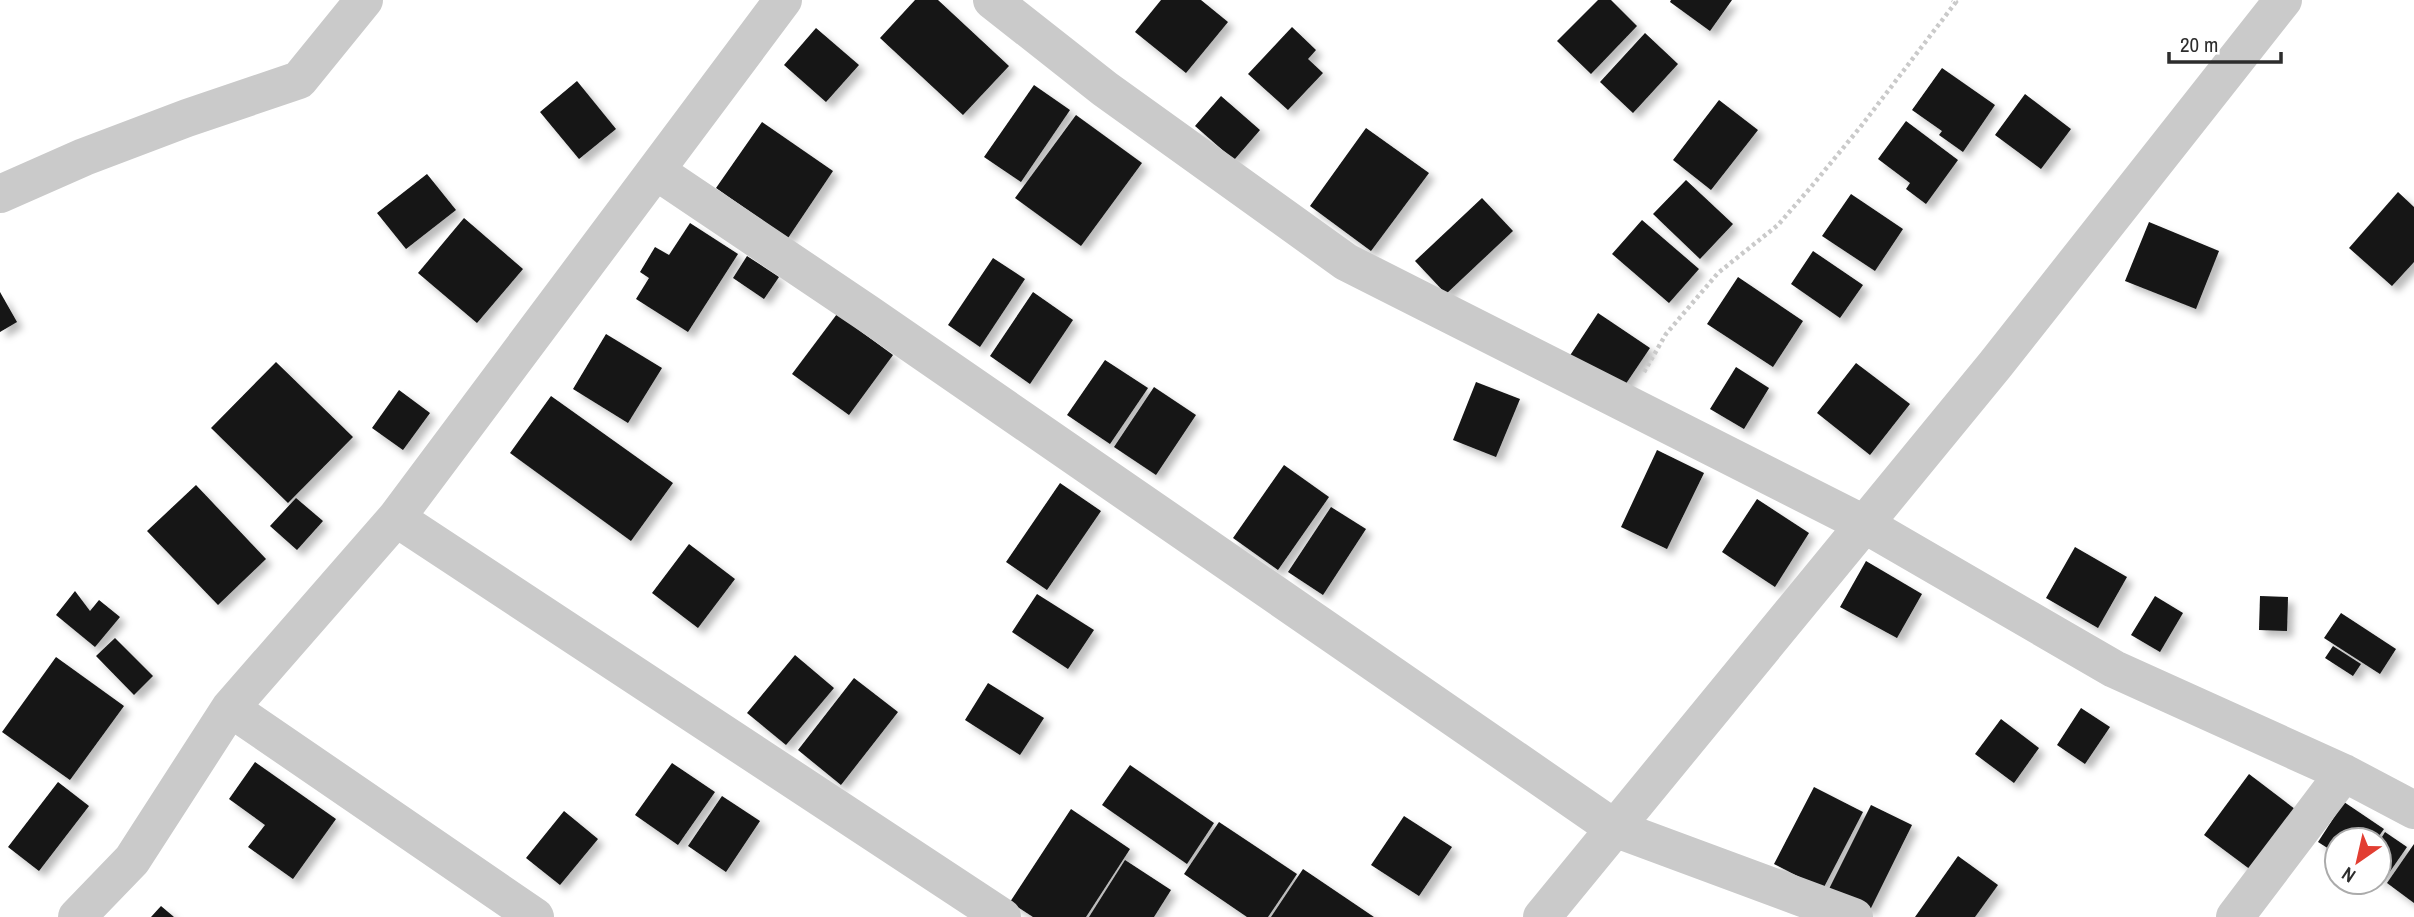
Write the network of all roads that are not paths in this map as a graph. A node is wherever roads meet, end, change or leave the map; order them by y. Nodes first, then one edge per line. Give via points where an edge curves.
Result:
1 (364, 0) edge
2 (783, 0) edge
3 (992, 0) edge
4 (2283, 0) edge
5 (656, 171) junction
6 (0, 194) edge
7 (396, 518) junction
8 (1864, 524) junction
9 (229, 708) junction
10 (2344, 773) junction
11 (2414, 810) edge
12 (1614, 828) junction
13 (77, 917) edge
14 (535, 917) edge
15 (1002, 917) edge
16 (1542, 917) edge
17 (1854, 917) edge
18 (2235, 917) edge

1 - 6 street via 299,80 84,157
2 - 5 street
3 - 8 street via 1105,89 1346,261
4 - 8 street
5 - 7 street
5 - 12 street
7 - 9 street
7 - 15 street
8 - 10 street via 2114,669
8 - 12 street
9 - 13 street via 132,860
9 - 14 street
10 - 11 street
10 - 18 street
12 - 16 street
12 - 17 street

